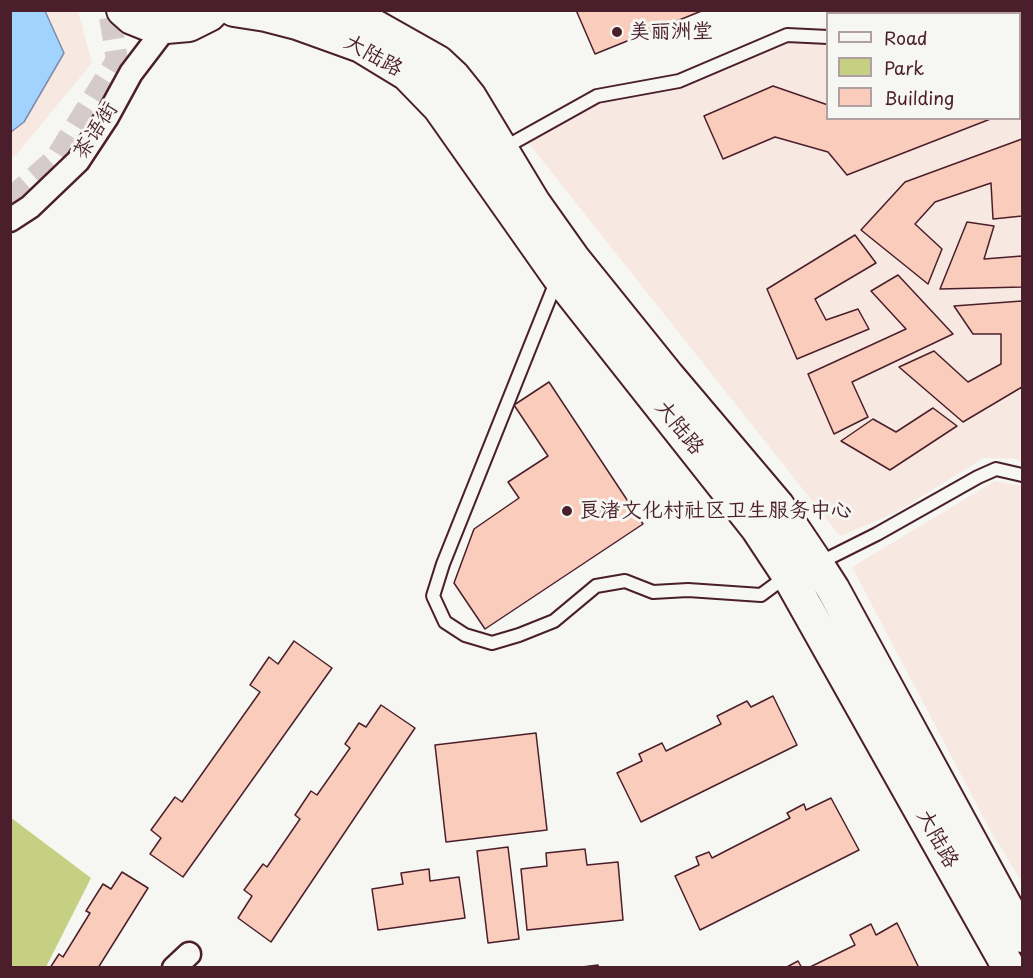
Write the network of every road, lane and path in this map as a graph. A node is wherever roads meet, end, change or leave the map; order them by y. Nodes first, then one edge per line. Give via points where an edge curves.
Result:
1 (123, 10) edge
2 (326, 10) edge
3 (221, 12) edge
4 (166, 27) junction
5 (826, 37) edge
6 (489, 155) junction
7 (10, 220) edge
8 (558, 276) junction
9 (1023, 475) edge
10 (802, 570) junction
11 (1023, 936) edge
12 (1008, 968) edge

1 - 4 main road via 147,24
2 - 6 main road, 大陆路 via 376,27 438,62 470,97
3 - 4 main road via 189,25
3 - 6 main road, 大陆路 via 266,15 361,46 407,74
4 - 7 street, 茶语街 via 131,73 78,161 30,207
5 - 6 lane via 787,35 679,81 597,96
6 - 8 main road, 大陆路
6 - 10 main road, 大陆路 via 534,204 668,376 778,506
8 - 10 main road, 大陆路 via 757,528
8 - 10 lane via 443,564 433,596 445,622 465,635 492,643 554,621 596,586 625,581 652,592 760,595
9 - 10 lane via 996,469
10 - 11 main road, 大陆路 via 843,607
10 - 12 main road, 大陆路

